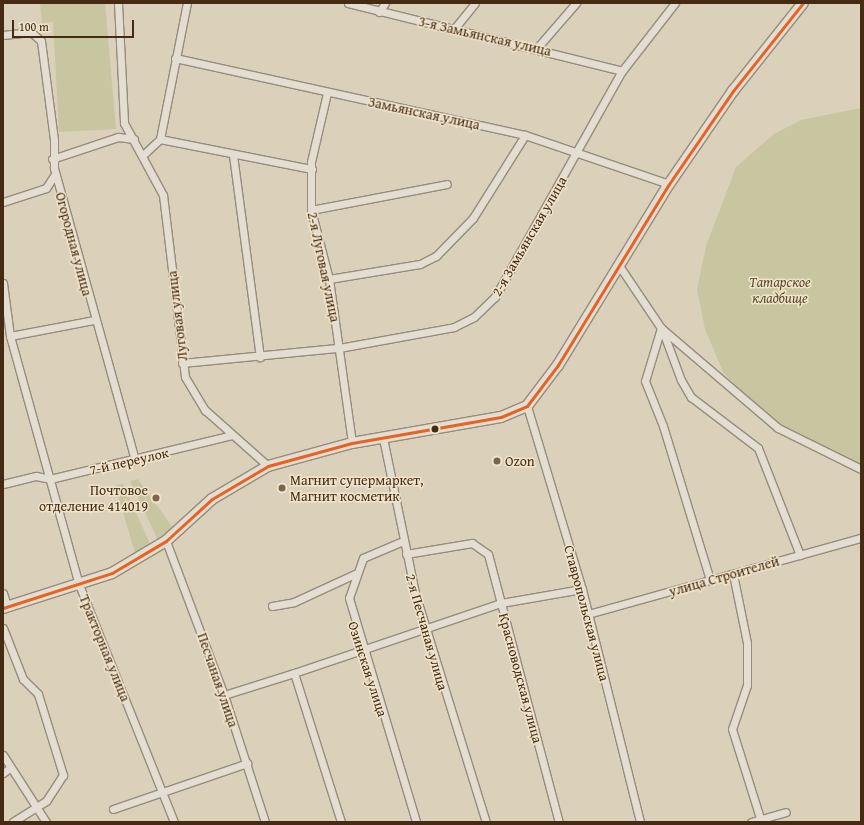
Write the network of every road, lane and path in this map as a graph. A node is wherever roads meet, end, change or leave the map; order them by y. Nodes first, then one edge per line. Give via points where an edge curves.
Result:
1 (118, 3) edge
2 (187, 3) edge
3 (348, 3) edge
4 (378, 3) edge
5 (385, 3) edge
6 (475, 3) edge
7 (576, 3) edge
8 (675, 3) edge
9 (803, 3) edge
10 (379, 12) junction
11 (454, 28) junction
12 (3, 35) edge
13 (537, 48) junction
14 (175, 58) junction
15 (622, 71) junction
16 (327, 93) junction
17 (526, 135) junction
18 (134, 139) junction
19 (160, 139) junction
20 (578, 150) junction
21 (144, 154) junction
22 (233, 155) junction
23 (52, 159) junction
24 (312, 169) junction
25 (55, 174) junction
26 (447, 184) dead end
27 (668, 184) junction
28 (3, 202) edge
29 (311, 210) junction
30 (618, 264) junction
31 (329, 279) junction
32 (3, 283) edge
33 (94, 320) junction
34 (5, 322) edge
35 (661, 328) junction
36 (10, 336) junction
37 (339, 348) junction
38 (260, 357) junction
39 (182, 363) junction
40 (527, 406) junction
41 (232, 434) junction
42 (383, 438) junction
43 (352, 443) junction
44 (135, 460) junction
45 (268, 466) junction
46 (861, 469) edge
47 (50, 479) junction
48 (3, 484) edge
49 (861, 538) edge
50 (166, 540) junction
51 (403, 541) junction
52 (406, 554) junction
53 (800, 555) junction
54 (357, 573) junction
55 (733, 574) junction
56 (710, 580) junction
57 (78, 582) junction
58 (582, 589) junction
59 (3, 593) edge
60 (501, 603) junction
61 (272, 606) dead end
62 (5, 607) edge
63 (588, 614) junction
64 (3, 628) edge
65 (425, 629) junction
66 (362, 649) junction
67 (294, 673) junction
68 (224, 695) junction
69 (3, 755) edge
70 (247, 764) junction
71 (10, 768) junction
72 (3, 773) edge
73 (164, 793) junction
74 (37, 808) junction
75 (113, 809) dead end
76 (786, 812) dead end
77 (760, 818) junction
78 (13, 822) edge
79 (46, 822) edge
80 (174, 822) edge
81 (265, 822) edge
82 (341, 822) edge
83 (416, 822) edge
84 (486, 822) edge
85 (559, 822) edge
86 (640, 822) edge
87 (751, 822) edge

1 - 18 street, Луговая улица via 124,123
2 - 14 street
3 - 10 street, 3-я Замьянская улица
4 - 10 street
5 - 10 street
6 - 11 street
7 - 13 street
8 - 15 street, 2-я Замьянская улица
9 - 27 street via 733,91
10 - 11 street, 3-я Замьянская улица
11 - 13 street, 3-я Замьянская улица
12 - 23 street, Огородная улица via 27,31 41,41 54,140
13 - 15 street, 3-я Замьянская улица
14 - 16 street, Замьянская улица
14 - 19 street
15 - 20 street, 2-я Замьянская улица
16 - 17 street, Замьянская улица
16 - 24 street, 2-я Луговая улица
17 - 20 street, Замьянская улица
17 - 31 street via 473,218 436,256 420,264
18 - 21 street, Луговая улица
18 - 23 street via 118,137
19 - 21 street
19 - 22 street
20 - 27 street, Замьянская улица
20 - 37 street, 2-я Замьянская улица via 495,297 484,308 454,327
21 - 39 street, Луговая улица via 163,195
22 - 24 street
22 - 38 street
23 - 25 street, Огородная улица
24 - 29 street, 2-я Луговая улица
25 - 28 street via 46,188
25 - 33 street, Огородная улица
26 - 29 street
27 - 30 street
29 - 31 street, 2-я Луговая улица
30 - 35 street
30 - 40 street via 558,365
31 - 37 street, 2-я Луговая улица
32 - 34 street, Тракторная улица
33 - 36 street
33 - 44 street, Огородная улица
34 - 36 street, Тракторная улица
35 - 46 street via 778,428
35 - 53 street via 680,380 691,396 758,448
35 - 56 street via 649,359 646,388 663,426
36 - 47 street, Тракторная улица
37 - 38 street, 2-я Замьянская улица
37 - 43 street, 2-я Луговая улица
38 - 39 street, 2-я Замьянская улица
39 - 41 street, Луговая улица via 196,401
40 - 42 street via 501,417
40 - 58 street, Ставропольская улица
41 - 44 street, 7-й переулок
41 - 45 street, Луговая улица
42 - 43 street
42 - 51 street, 2-я Песчаная улица
43 - 45 street
44 - 47 street, 7-й переулок
45 - 50 street via 212,499
47 - 48 street, 7-й переулок via 36,476
47 - 57 street, Тракторная улица
49 - 53 street, улица Строителей
50 - 57 street via 112,573
50 - 68 street, Песчаная улица
51 - 52 street, 2-я Песчаная улица
51 - 54 street, Озинская улица via 372,552 363,558
52 - 60 street, Красноводская улица via 472,543 488,554
52 - 65 street, 2-я Песчаная улица
53 - 55 street, улица Строителей
54 - 61 street via 294,602
54 - 66 street, Озинская улица via 348,598
55 - 56 street, улица Строителей
55 - 77 street via 747,643 747,685 732,729
56 - 63 street, улица Строителей
57 - 62 street
57 - 73 street, Тракторная улица
58 - 60 street
58 - 63 street, Ставропольская улица
59 - 62 street
60 - 65 street
60 - 85 street, Красноводская улица
63 - 86 street, Ставропольская улица
64 - 74 street via 23,679 38,694 63,772 54,792
65 - 66 street
65 - 84 street, 2-я Песчаная улица
66 - 67 street
66 - 83 street, Озинская улица
67 - 68 street
67 - 82 street
68 - 70 street, Песчаная улица
69 - 71 street
70 - 73 street
70 - 81 street, Песчаная улица
71 - 72 street
71 - 74 street
73 - 75 street
73 - 80 street, Тракторная улица
74 - 78 street
74 - 79 street
76 - 77 street
77 - 87 street

